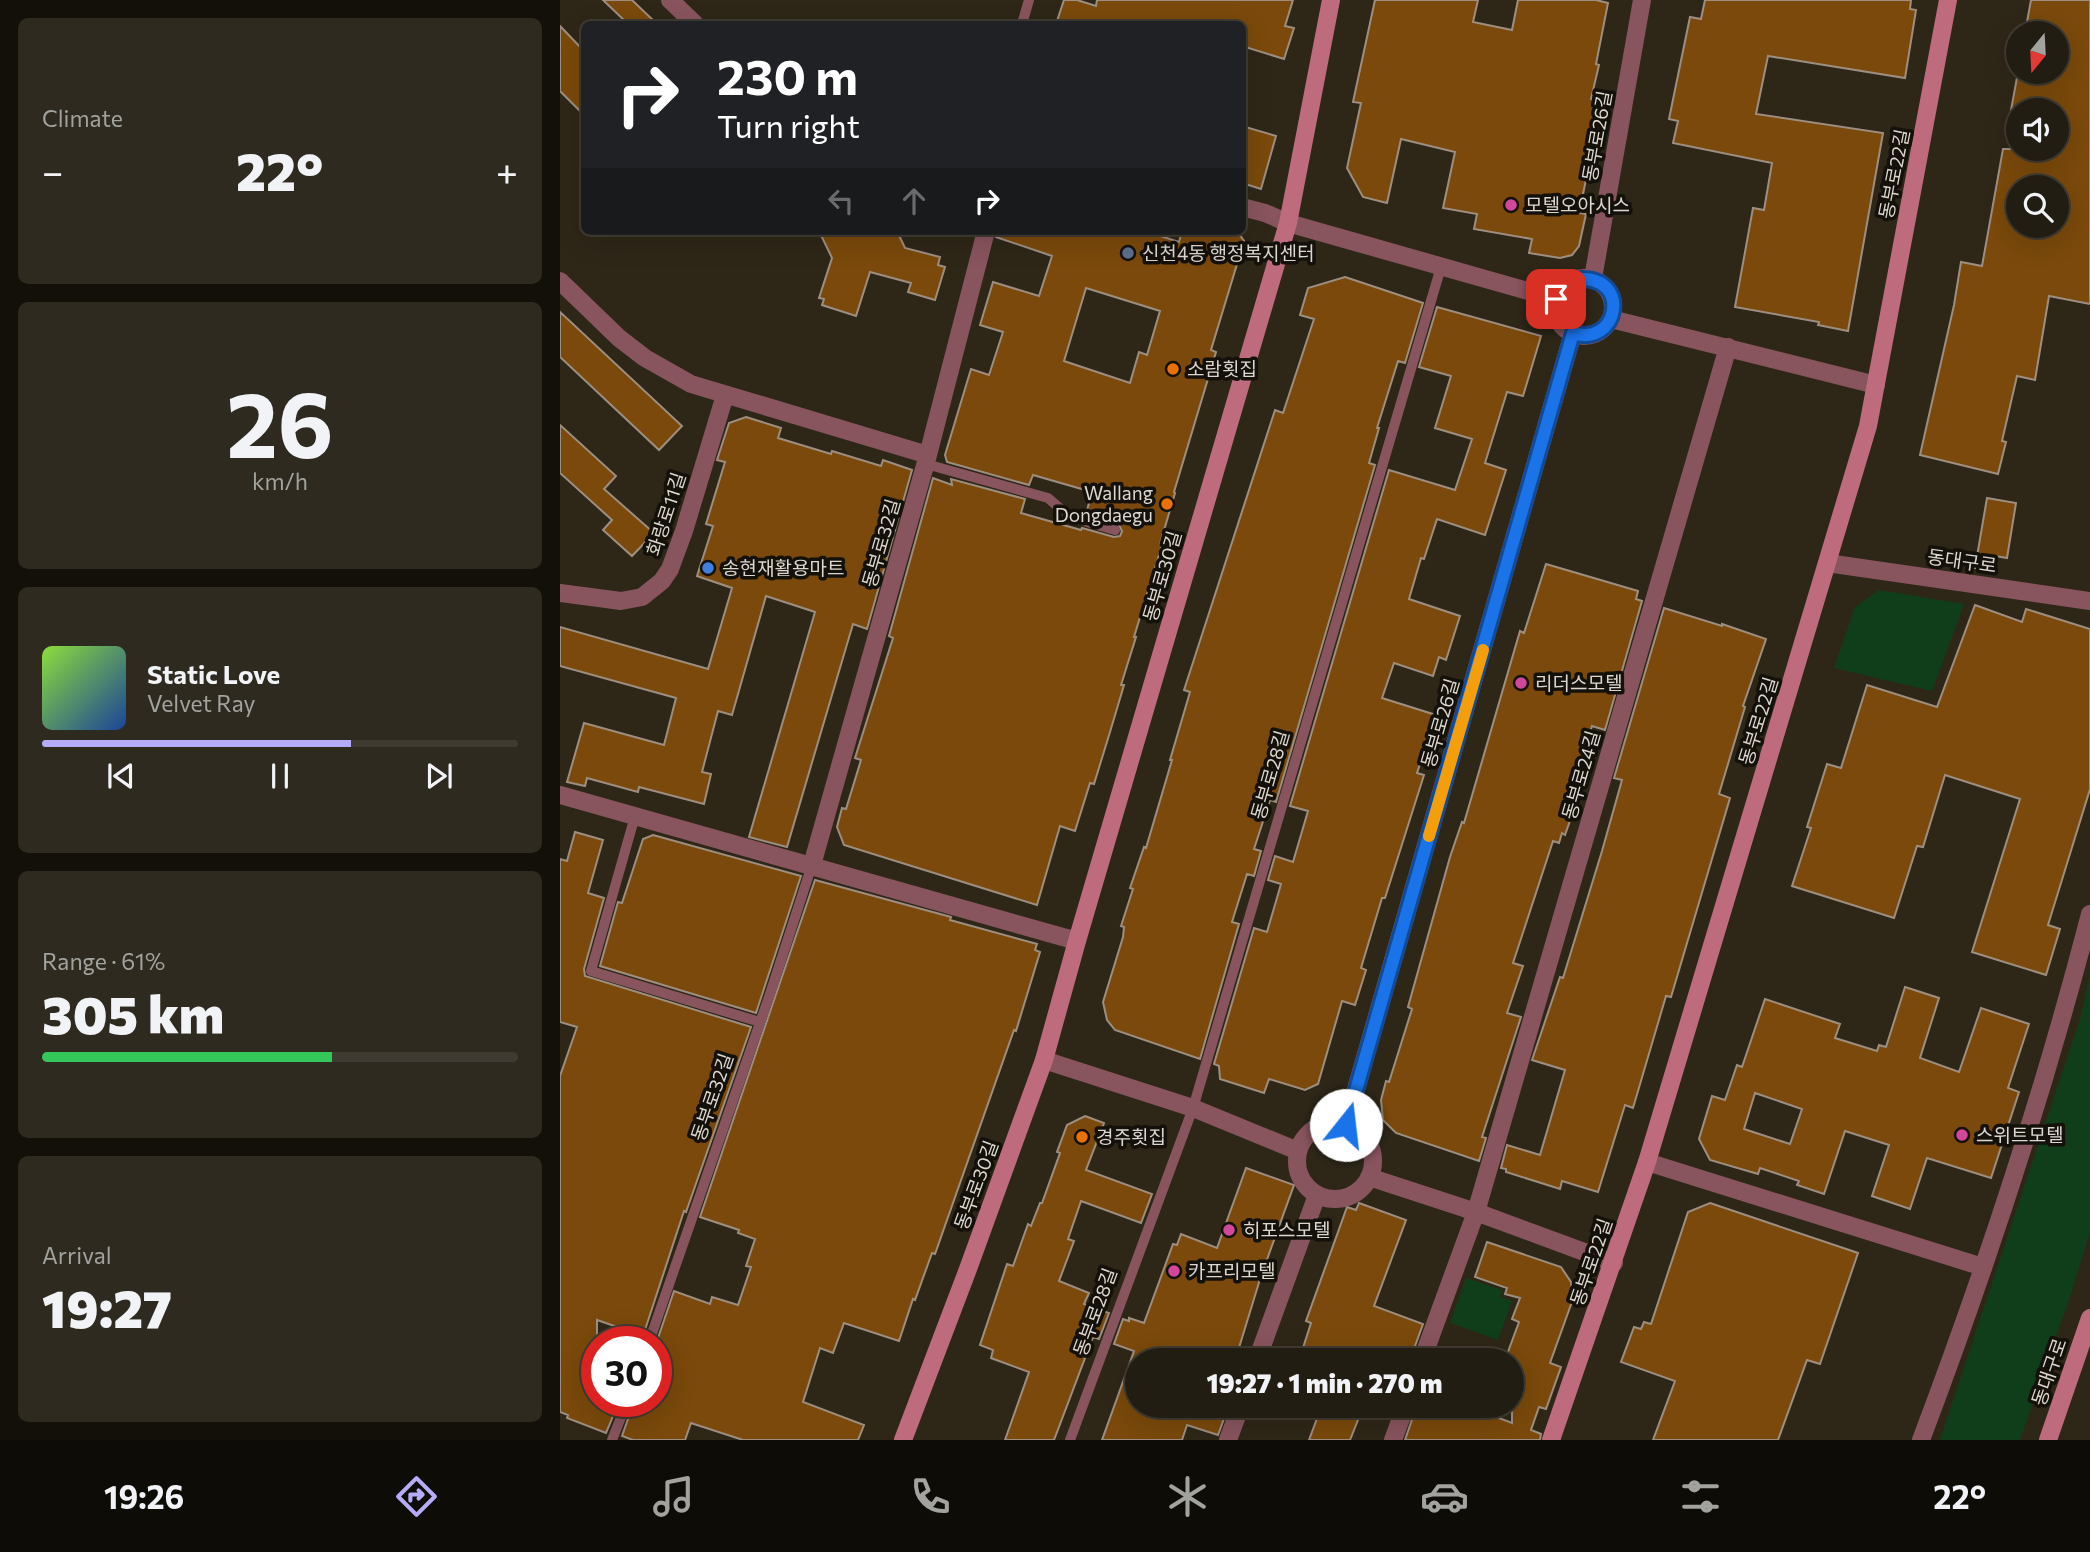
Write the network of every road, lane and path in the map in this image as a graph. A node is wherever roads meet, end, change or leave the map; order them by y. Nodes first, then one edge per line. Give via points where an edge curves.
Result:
1 (670, 0) edge
2 (1029, 0) edge
3 (1331, 0) edge
4 (1642, 0) edge
5 (1948, 0) edge
6 (692, 21) edge
7 (1023, 21) edge
8 (1246, 208) edge
9 (1288, 223) junction
10 (985, 235) edge
11 (1441, 267) junction
12 (1593, 278) junction
13 (560, 281) edge
14 (1556, 299) junction
15 (1611, 319) junction
16 (1573, 333) junction
17 (1728, 347) junction
18 (1876, 385) junction
19 (725, 395) junction
20 (927, 459) junction
21 (1115, 530) dead end
22 (1827, 563) junction
23 (560, 593) edge
24 (2090, 601) edge
25 (560, 795) edge
26 (635, 817) junction
27 (812, 865) junction
28 (2090, 914) edge
29 (1077, 941) junction
30 (760, 1022) junction
31 (1044, 1059) junction
32 (1193, 1108) junction
33 (1346, 1125) junction
34 (1298, 1151) junction
35 (1647, 1163) junction
36 (1369, 1177) junction
37 (1317, 1195) junction
38 (1476, 1212) junction
39 (1614, 1263) junction
40 (1983, 1267) junction
41 (2090, 1318) edge
42 (655, 1326) edge
43 (1261, 1348) edge
44 (1426, 1348) edge
45 (621, 1417) edge
46 (1236, 1418) edge
47 (1401, 1418) edge
48 (612, 1440) edge
49 (903, 1440) edge
50 (1070, 1440) edge
51 (1228, 1440) edge
52 (1393, 1440) edge
53 (1551, 1440) edge
54 (1921, 1440) edge
55 (2048, 1440) edge

1 - 6 street
2 - 7 lane
3 - 9 main road, 동부로30길
4 - 12 street, 동부로26길
5 - 18 main road, 동부로22길
8 - 9 street
9 - 11 street
9 - 29 main road, 동부로30길
10 - 20 street, 동부로32길
11 - 14 street
11 - 32 lane, 동부로28길
12 - 14 street via 1574,279
12 - 15 street via 1609,290 1614,309
13 - 19 street via 645,358 691,384
14 - 16 street via 1557,318
15 - 16 street via 1597,333
15 - 17 street
16 - 33 street, 동부로26길
17 - 18 street
17 - 38 street, 동부로24길
18 - 22 main road, 동부로22길
19 - 20 street
19 - 23 street, 화랑로11길 via 684,531 663,581 642,597 621,601
20 - 21 lane via 1048,498 1070,517
20 - 27 street, 동부로32길
22 - 24 street, 동대구로
22 - 35 main road, 동부로22길
25 - 26 street
26 - 27 street
26 - 30 lane via 591,971
27 - 29 street
27 - 30 lane, 동부로32길
28 - 40 street via 2047,1073
29 - 31 main road, 동부로30길
30 - 42 lane, 동부로32길
31 - 32 street
31 - 49 main road, 동부로30길
32 - 34 street
32 - 50 lane, 동부로28길
33 - 34 street via 1331,1123 1310,1131
33 - 36 street via 1369,1144 1373,1166
34 - 37 street via 1300,1176
35 - 39 main road, 동부로22길
35 - 40 street
36 - 37 street via 1353,1194 1341,1198
36 - 38 street
37 - 43 street
38 - 39 street
38 - 44 street, 동부로24길
39 - 53 main road, 동부로22길
40 - 54 street
41 - 55 main road, 동대구로
45 - 48 lane
46 - 51 street
47 - 52 street

